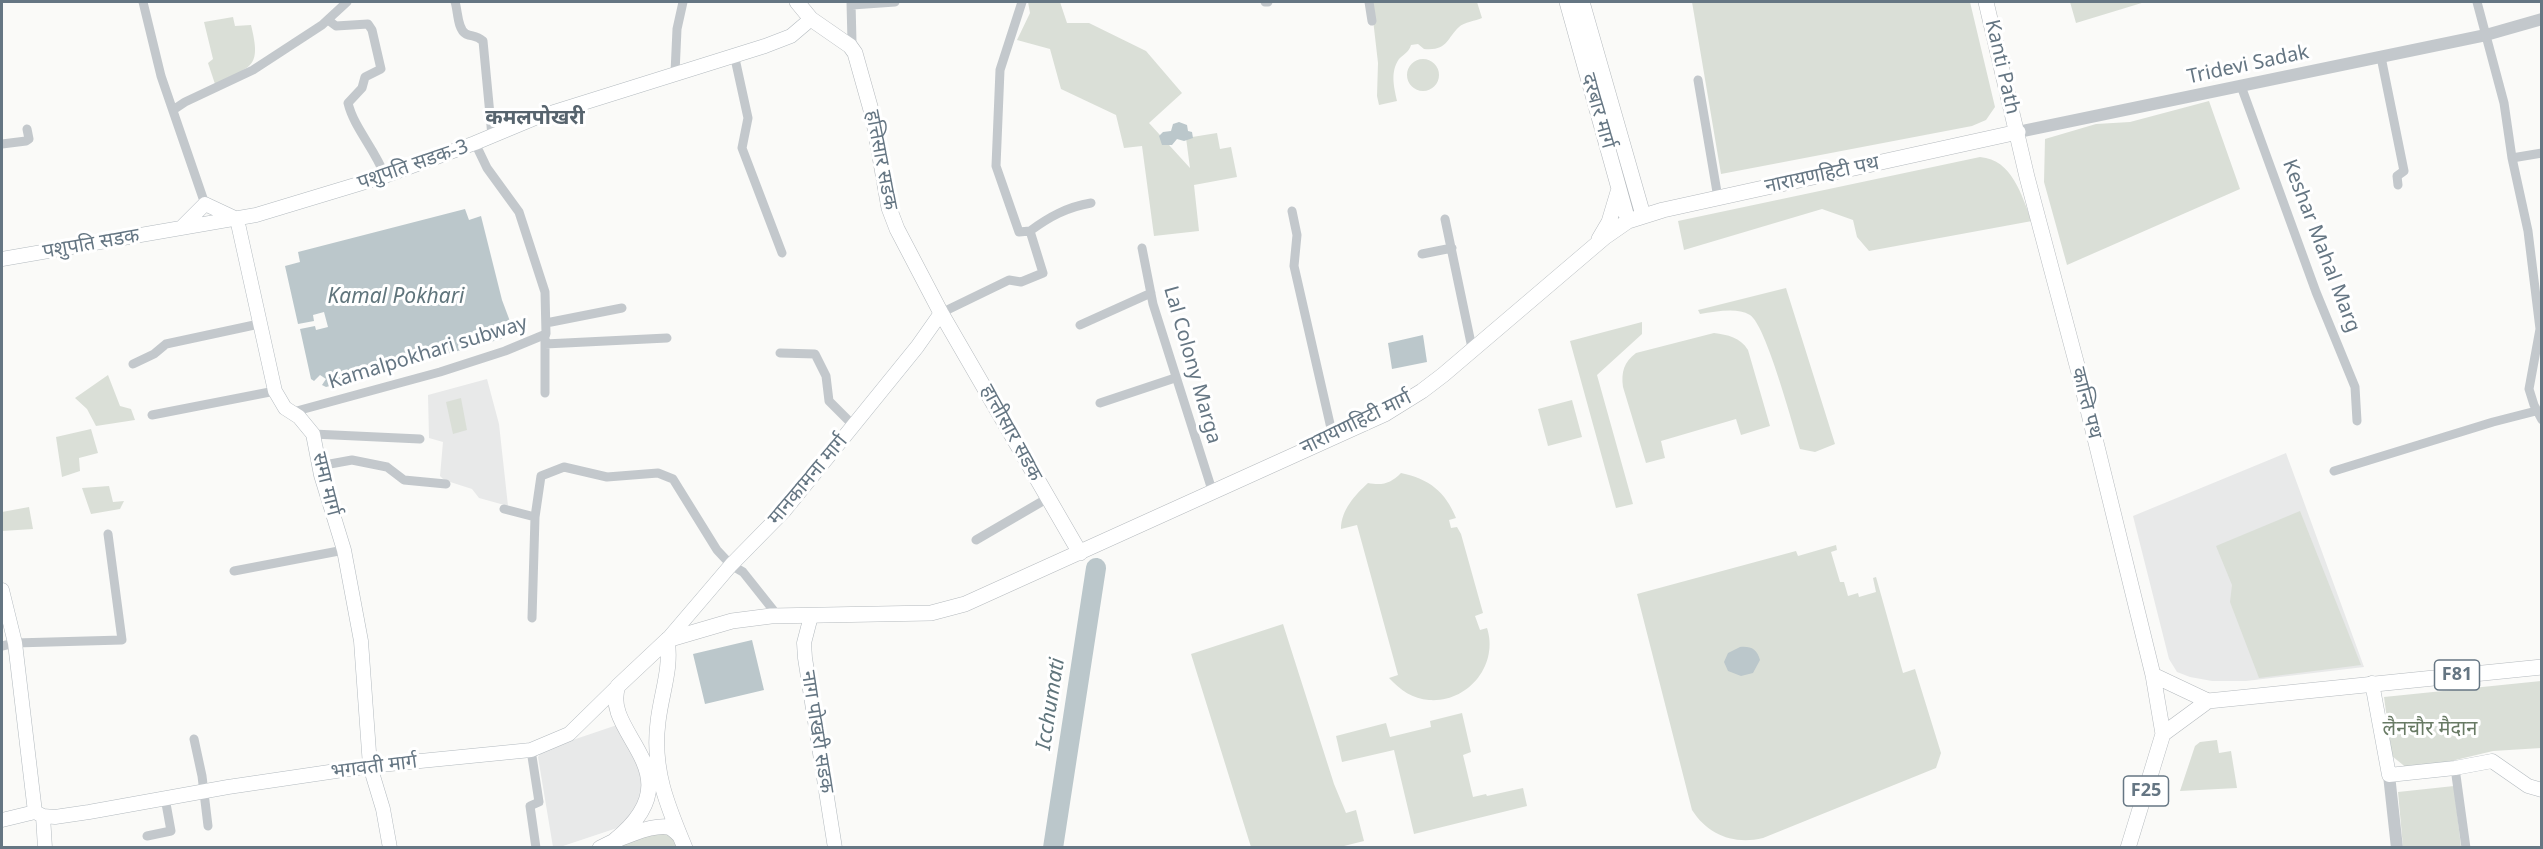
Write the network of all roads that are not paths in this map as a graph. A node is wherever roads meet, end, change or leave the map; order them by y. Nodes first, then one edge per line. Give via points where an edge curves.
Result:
1 (143, 2) edge
2 (347, 2) edge
3 (455, 2) edge
4 (683, 2) edge
5 (797, 2) edge
6 (895, 2) edge
7 (1022, 2) edge
8 (1369, 2) edge
9 (1566, 2) edge
10 (1582, 2) edge
11 (1986, 2) edge
12 (2477, 2) edge
13 (851, 3) edge
14 (811, 19) junction
15 (2541, 19) edge
16 (328, 20) junction
17 (1372, 21) dead end
18 (2486, 35) junction
19 (850, 46) junction
20 (734, 54) junction
21 (2381, 57) junction
22 (675, 73) junction
23 (1698, 80) dead end
24 (2241, 86) junction
25 (173, 110) junction
26 (27, 129) dead end
27 (2018, 132) junction
28 (492, 136) junction
29 (475, 143) junction
30 (2, 144) edge
31 (2541, 153) edge
32 (2512, 158) junction
33 (385, 176) junction
34 (1634, 184) junction
35 (2398, 185) dead end
36 (1619, 189) junction
37 (1718, 198) junction
38 (1091, 203) dead end
39 (205, 204) junction
40 (1686, 204) junction
41 (1292, 211) dead end
42 (1643, 215) junction
43 (237, 219) junction
44 (1445, 219) dead end
45 (1628, 221) junction
46 (181, 228) junction
47 (1030, 231) junction
48 (1596, 244) junction
49 (1142, 248) dead end
50 (1452, 249) junction
51 (782, 253) dead end
52 (1422, 254) dead end
53 (2, 259) edge
54 (1151, 293) junction
55 (622, 308) dead end
56 (941, 313) junction
57 (546, 323) junction
58 (259, 324) junction
59 (1080, 325) dead end
60 (667, 338) dead end
61 (545, 339) junction
62 (2539, 343) edge
63 (1472, 348) junction
64 (780, 353) dead end
65 (133, 364) dead end
66 (1175, 378) junction
67 (275, 391) junction
68 (545, 393) dead end
69 (1100, 403) dead end
70 (293, 412) junction
71 (152, 415) dead end
72 (2539, 416) edge
73 (2357, 421) dead end
74 (854, 426) junction
75 (313, 434) junction
76 (1333, 437) junction
77 (420, 439) dead end
78 (320, 466) junction
79 (2334, 471) dead end
80 (446, 484) dead end
81 (1212, 490) junction
82 (1048, 498) junction
83 (504, 509) dead end
84 (535, 518) junction
85 (108, 534) dead end
86 (976, 540) dead end
87 (344, 550) junction
88 (1080, 553) junction
89 (731, 565) junction
90 (234, 571) dead end
91 (2, 590) edge
92 (778, 616) junction
93 (811, 616) junction
94 (532, 618) dead end
95 (667, 640) junction
96 (8, 645) edge
97 (2541, 667) edge
98 (2153, 675) junction
99 (2372, 683) junction
100 (618, 686) junction
101 (2208, 701) junction
102 (2163, 734) junction
103 (194, 739) dead end
104 (531, 750) junction
105 (370, 766) junction
106 (652, 766) junction
107 (2455, 768) junction
108 (2389, 775) junction
109 (2541, 790) edge
110 (204, 791) junction
111 (165, 798) junction
112 (39, 814) junction
113 (2, 820) edge
114 (208, 826) dead end
115 (147, 836) dead end
116 (615, 840) junction
117 (682, 841) edge
118 (45, 848) edge
119 (390, 848) edge
120 (536, 848) edge
121 (600, 848) edge
122 (835, 848) edge
123 (2128, 848) edge
124 (2397, 848) edge
125 (2466, 848) edge

1 - 25 street
2 - 16 street
3 - 28 street via 462,30 483,41
4 - 22 street
5 - 14 main road
6 - 13 street
7 - 47 street via 1000,70 996,166 1019,232
8 - 17 street
9 - 36 main road, दरबार मार्ग
10 - 34 main road, दरबार मार्ग
11 - 27 main road, Kanti Path
12 - 18 street
13 - 19 street
14 - 19 main road
14 - 20 main road, पशुपति सडक-3 via 791,36
15 - 18 street, Tridevi Sadak
16 - 25 street via 253,70
16 - 33 street via 336,26 368,24 372,30 381,69 365,77 362,88 348,103 351,116
18 - 21 street, Tridevi Sadak
18 - 32 street via 2504,103
19 - 56 main road, हत्तिसार सडक via 864,80 891,215
20 - 22 main road, पशुपति सडक-3
20 - 51 street via 748,118 742,148
21 - 24 street, Tridevi Sadak
21 - 35 street via 2404,171 2397,176
22 - 28 main road, पशुपति सडक-3 via 534,118
23 - 37 street
24 - 27 street, Tridevi Sadak
24 - 73 street, Keshar Mahal Marg via 2355,387
25 - 39 street
26 - 30 street via 26,141
27 - 37 main road, नारायणहिटी पथ
27 - 98 main road, कान्ति पथ
28 - 29 main road, पशुपति सडक-3
29 - 33 main road, पशुपति सडक-3
29 - 57 street, Kamalpokhari subway via 487,168 519,213 545,292
31 - 32 street
32 - 62 street via 2529,231
33 - 43 main road, पशुपति सडक-3
34 - 40 main road via 1639,194 1649,200
34 - 42 main road, दरबार मार्ग
36 - 45 main road, दरबार मार्ग
36 - 48 main road via 1609,222
37 - 40 main road, नारायणहिटी पथ
38 - 47 street via 1050,216
39 - 43 main road
39 - 46 main road
40 - 42 main road, नारायणहिटी पथ
41 - 76 street via 1297,235 1294,266
42 - 45 main road, नारायणहिटी पथ
43 - 46 main road, पशुपति सडक
43 - 58 main road, समा मार्ग
44 - 50 street
45 - 48 main road, नारायणहिटी मार्ग
46 - 53 main road, पशुपति सडक
47 - 56 street via 1043,273 1021,282 1009,280
48 - 63 main road, नारायणहिटी मार्ग
49 - 54 street, Lal Colony Marga
50 - 52 street
50 - 63 street
54 - 59 street
54 - 66 street, Lal Colony Marga
55 - 57 street
56 - 74 main road, मानकामना मार्ग
56 - 82 main road, हात्तीसार सडक
57 - 61 street, Kamalpokhari subway
58 - 65 street via 166,344
58 - 67 main road, समा मार्ग
60 - 61 street
61 - 68 street
61 - 70 street, Kamalpokhari subway
62 - 72 street via 2529,389
63 - 76 main road, नारायणहिटी मार्ग via 1422,391 1385,414
64 - 74 street via 814,354 825,373 829,401
66 - 69 street
66 - 81 street, Lal Colony Marga
67 - 70 main road, समा मार्ग via 285,408
67 - 71 street
70 - 75 main road, समा मार्ग
72 - 79 street via 2493,422
74 - 89 main road, मानकामना मार्ग via 784,512
75 - 77 street
75 - 78 main road, समा मार्ग
76 - 81 main road, नारायणहिटी मार्ग
78 - 80 street via 352,460 387,468 404,480
78 - 87 main road, समा मार्ग
81 - 88 main road, नारायणहिटी मार्ग
82 - 86 street
82 - 88 main road, हात्तीसार सडक
83 - 84 street
84 - 89 street via 542,476 564,467 607,477 658,472 673,478 711,542
84 - 94 street
85 - 96 street via 123,640
87 - 90 street
87 - 105 main road, समा मार्ग via 361,641
88 - 93 main road, नारायणहिटी मार्ग via 965,604 932,613
89 - 92 street via 743,572
89 - 95 main road, मानकामना मार्ग
91 - 96 main road
92 - 93 main road, नारायणहिटी मार्ग
92 - 95 main road, नारायणहिटी मार्ग via 732,621
93 - 122 main road, नाग पोखरी सडक via 804,643 805,658
95 - 100 main road, भगवती मार्ग
95 - 106 main road via 670,654
96 - 112 main road
97 - 99 main road, F81
98 - 101 main road
98 - 102 main road, F25
99 - 101 main road, F81
99 - 108 main road
100 - 104 main road, भगवती मार्ग via 569,734
100 - 106 main road via 614,695 618,714
101 - 102 main road, F81
102 - 123 main road, F25
103 - 110 street
104 - 105 main road, भगवती मार्ग
104 - 120 street via 539,802 530,806
105 - 110 main road, भगवती मार्ग
105 - 119 main road, समा मार्ग
106 - 116 main road via 640,814
106 - 117 main road
107 - 108 main road
107 - 109 main road via 2492,761 2528,786
107 - 125 street
108 - 124 street
110 - 111 main road, भगवती मार्ग
110 - 114 street
111 - 112 main road, भगवती मार्ग via 89,812
111 - 115 street via 171,831
112 - 113 main road, भगवती मार्ग
112 - 118 main road
116 - 117 main road via 659,827 671,828
116 - 121 main road

